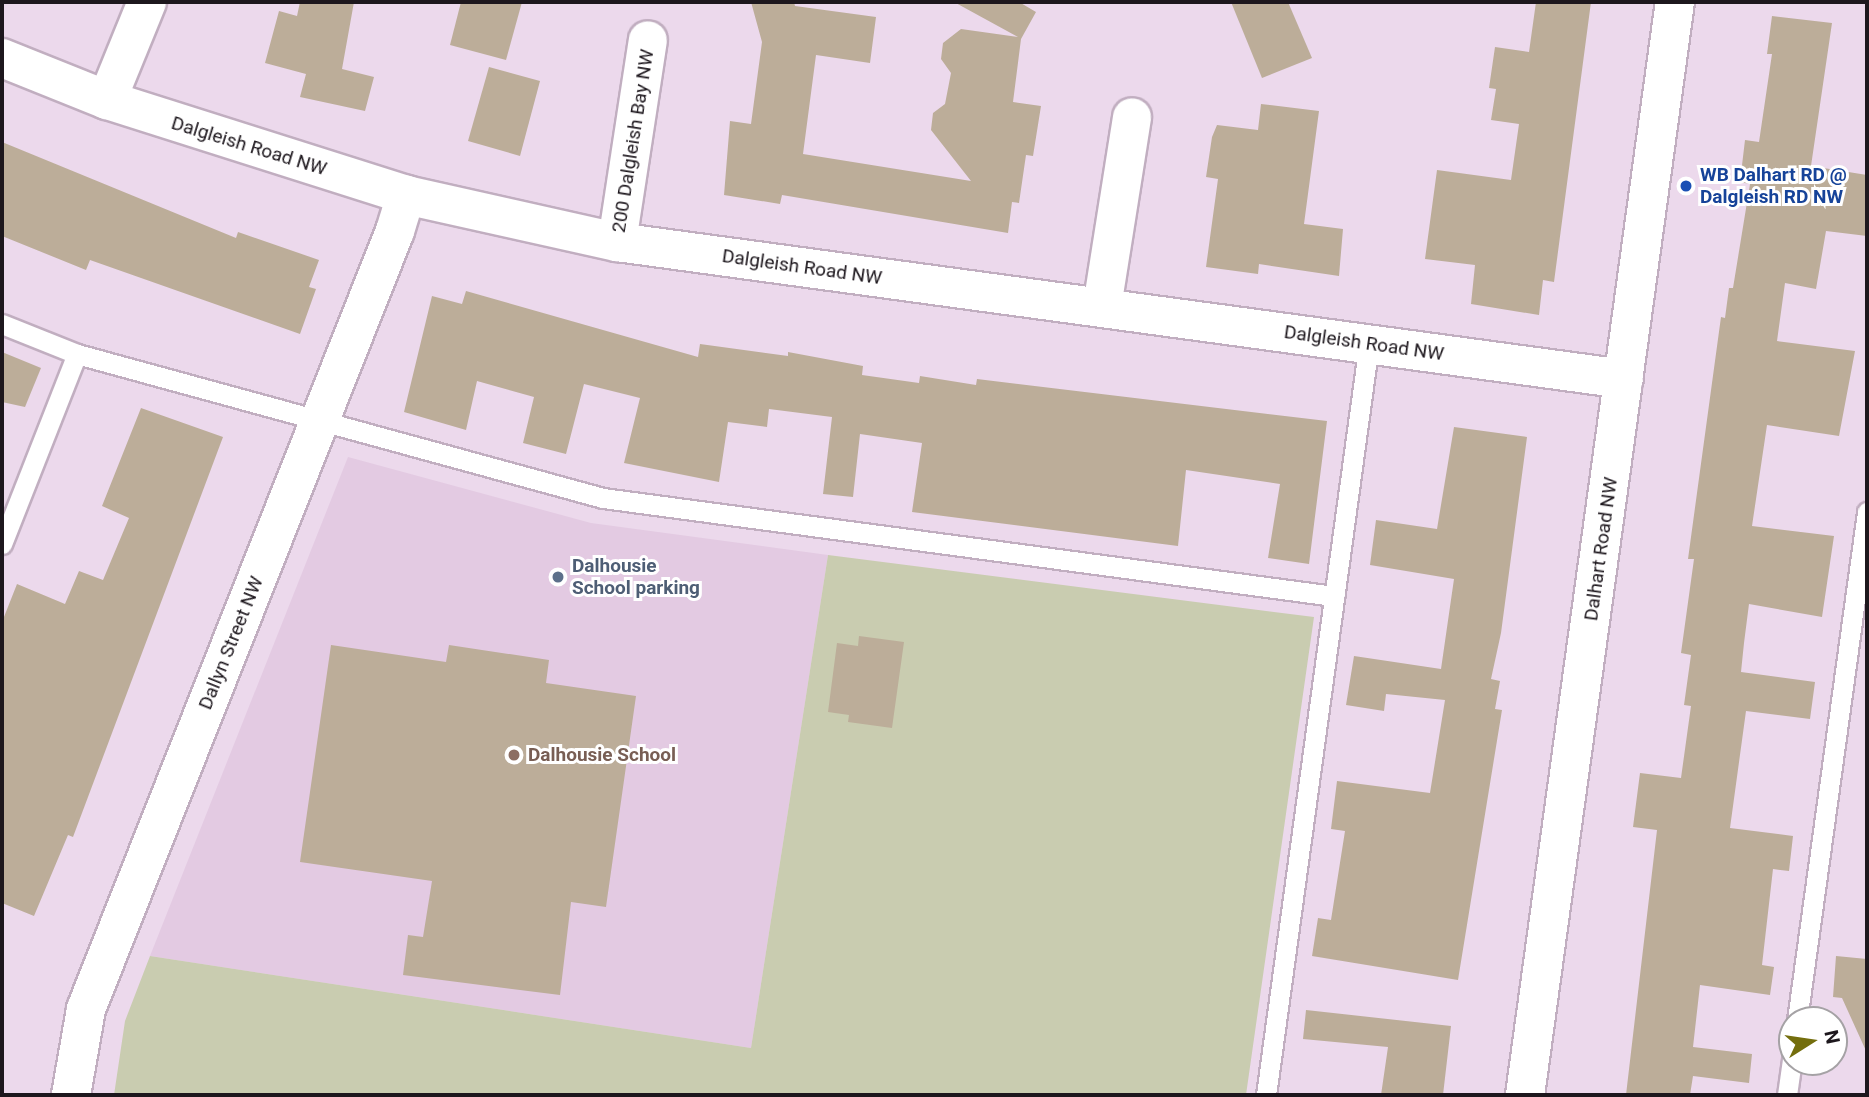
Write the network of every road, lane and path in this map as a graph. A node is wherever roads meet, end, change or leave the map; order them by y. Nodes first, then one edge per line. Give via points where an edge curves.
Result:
1 (147, 2) edge
2 (1675, 2) edge
3 (648, 40) dead end
4 (2, 58) edge
5 (107, 100) junction
6 (1132, 117) dead end
7 (406, 195) junction
8 (617, 242) junction
9 (1102, 307) junction
10 (2, 324) edge
11 (1369, 343) junction
12 (77, 354) junction
13 (1624, 379) junction
14 (320, 419) junction
15 (1867, 512) edge
16 (2, 544) edge
17 (1334, 596) junction
18 (1799, 1006) edge
19 (1790, 1076) edge
20 (71, 1095) edge
21 (1266, 1095) edge
22 (1525, 1095) edge
23 (1787, 1095) edge

1 - 5 street
2 - 13 street, Dalhart Road NW
3 - 8 street, 200 Dalgleish Bay NW
4 - 5 street, Dalgleish Road NW
5 - 7 street, Dalgleish Road NW
6 - 9 street
7 - 8 street, Dalgleish Road NW
7 - 14 street, Dallyn Street NW
8 - 9 street, Dalgleish Road NW
9 - 11 street, Dalgleish Road NW
10 - 12 lane
11 - 13 street, Dalgleish Road NW
11 - 17 lane
12 - 14 lane
12 - 16 lane
13 - 22 street, Dalhart Road NW
14 - 17 lane via 603,498
14 - 20 street, Dallyn Street NW via 86,1009
15 - 18 lane
17 - 21 lane
19 - 23 lane

